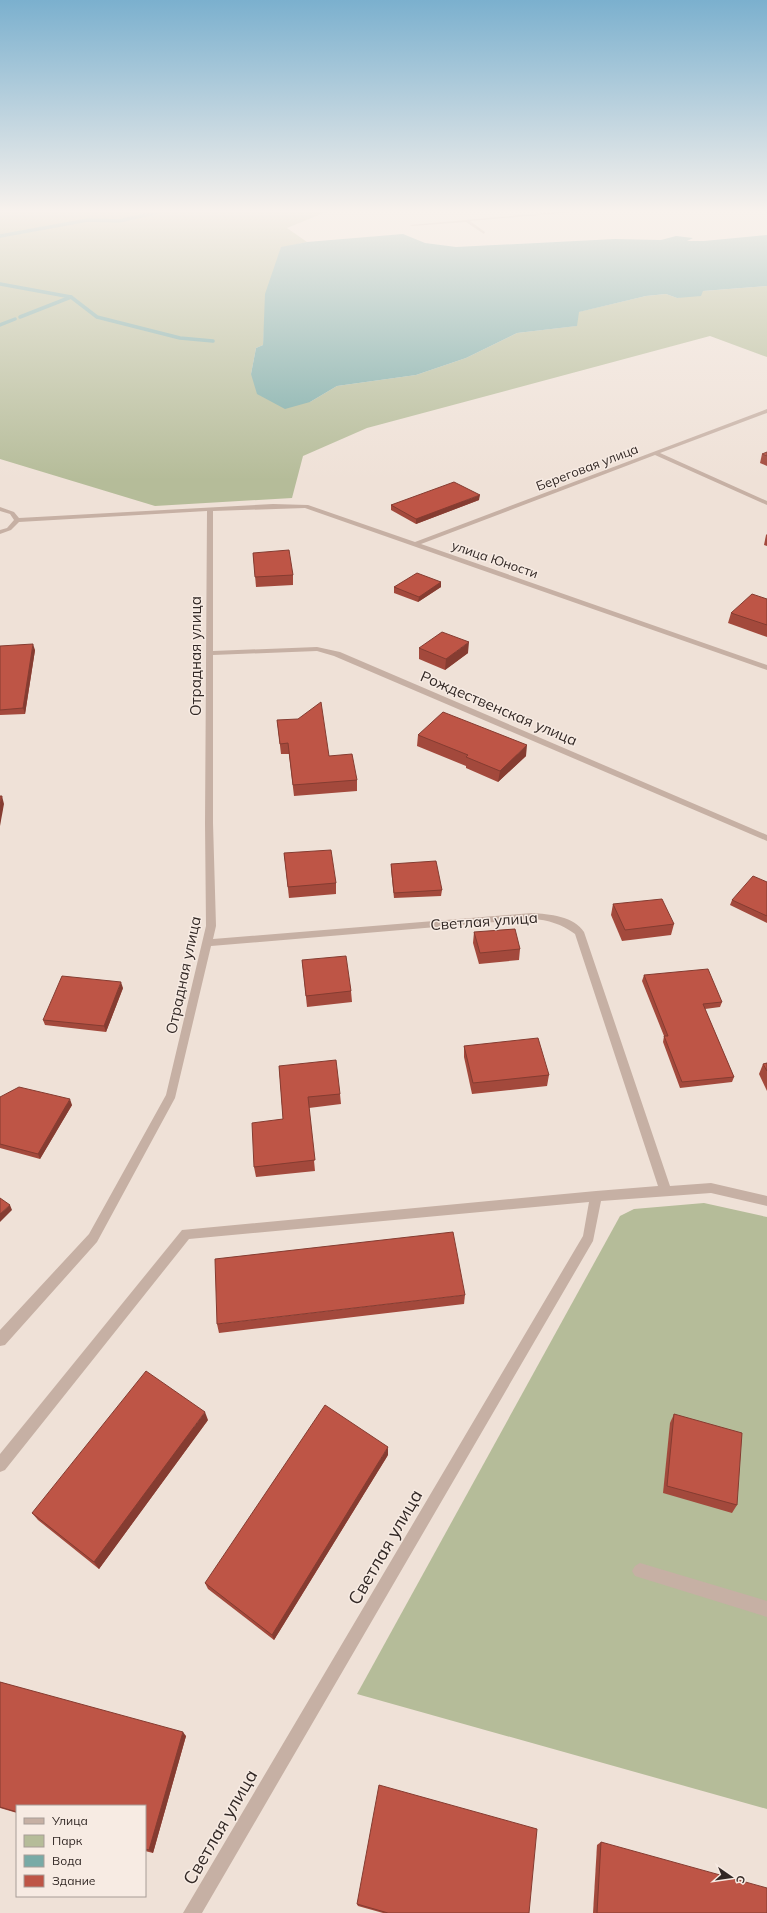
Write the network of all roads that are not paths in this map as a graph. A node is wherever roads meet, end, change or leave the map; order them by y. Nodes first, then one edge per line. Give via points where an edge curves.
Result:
1 (767, 411) edge
2 (655, 453) junction
3 (767, 503) edge
4 (0, 509) edge
5 (210, 510) junction
6 (17, 520) junction
7 (0, 532) edge
8 (415, 544) junction
9 (210, 653) junction
10 (767, 668) edge
11 (767, 838) edge
12 (208, 943) junction
13 (666, 1191) junction
14 (596, 1196) junction
15 (767, 1201) edge
16 (0, 1340) edge
17 (0, 1465) edge
18 (640, 1571) dead end
19 (767, 1609) edge
20 (192, 1913) edge

1 - 2 street, Береговая улица
2 - 3 street
2 - 8 street, Береговая улица
4 - 6 street via 12,512
5 - 6 street, улица Юности
5 - 8 street, улица Юности via 306,506
5 - 9 street, Отрадная улица
6 - 7 street
8 - 10 street, улица Юности
9 - 11 street, Рождественская улица via 317,649 337,654
9 - 12 street, Отрадная улица via 211,926
12 - 13 street, Светлая улица via 532,916 550,917 566,922 579,932
12 - 16 street, Отрадная улица via 171,1095 93,1238
13 - 14 street
13 - 15 street via 711,1188
14 - 17 street via 186,1234
14 - 20 street, Светлая улица via 589,1237
18 - 19 street

